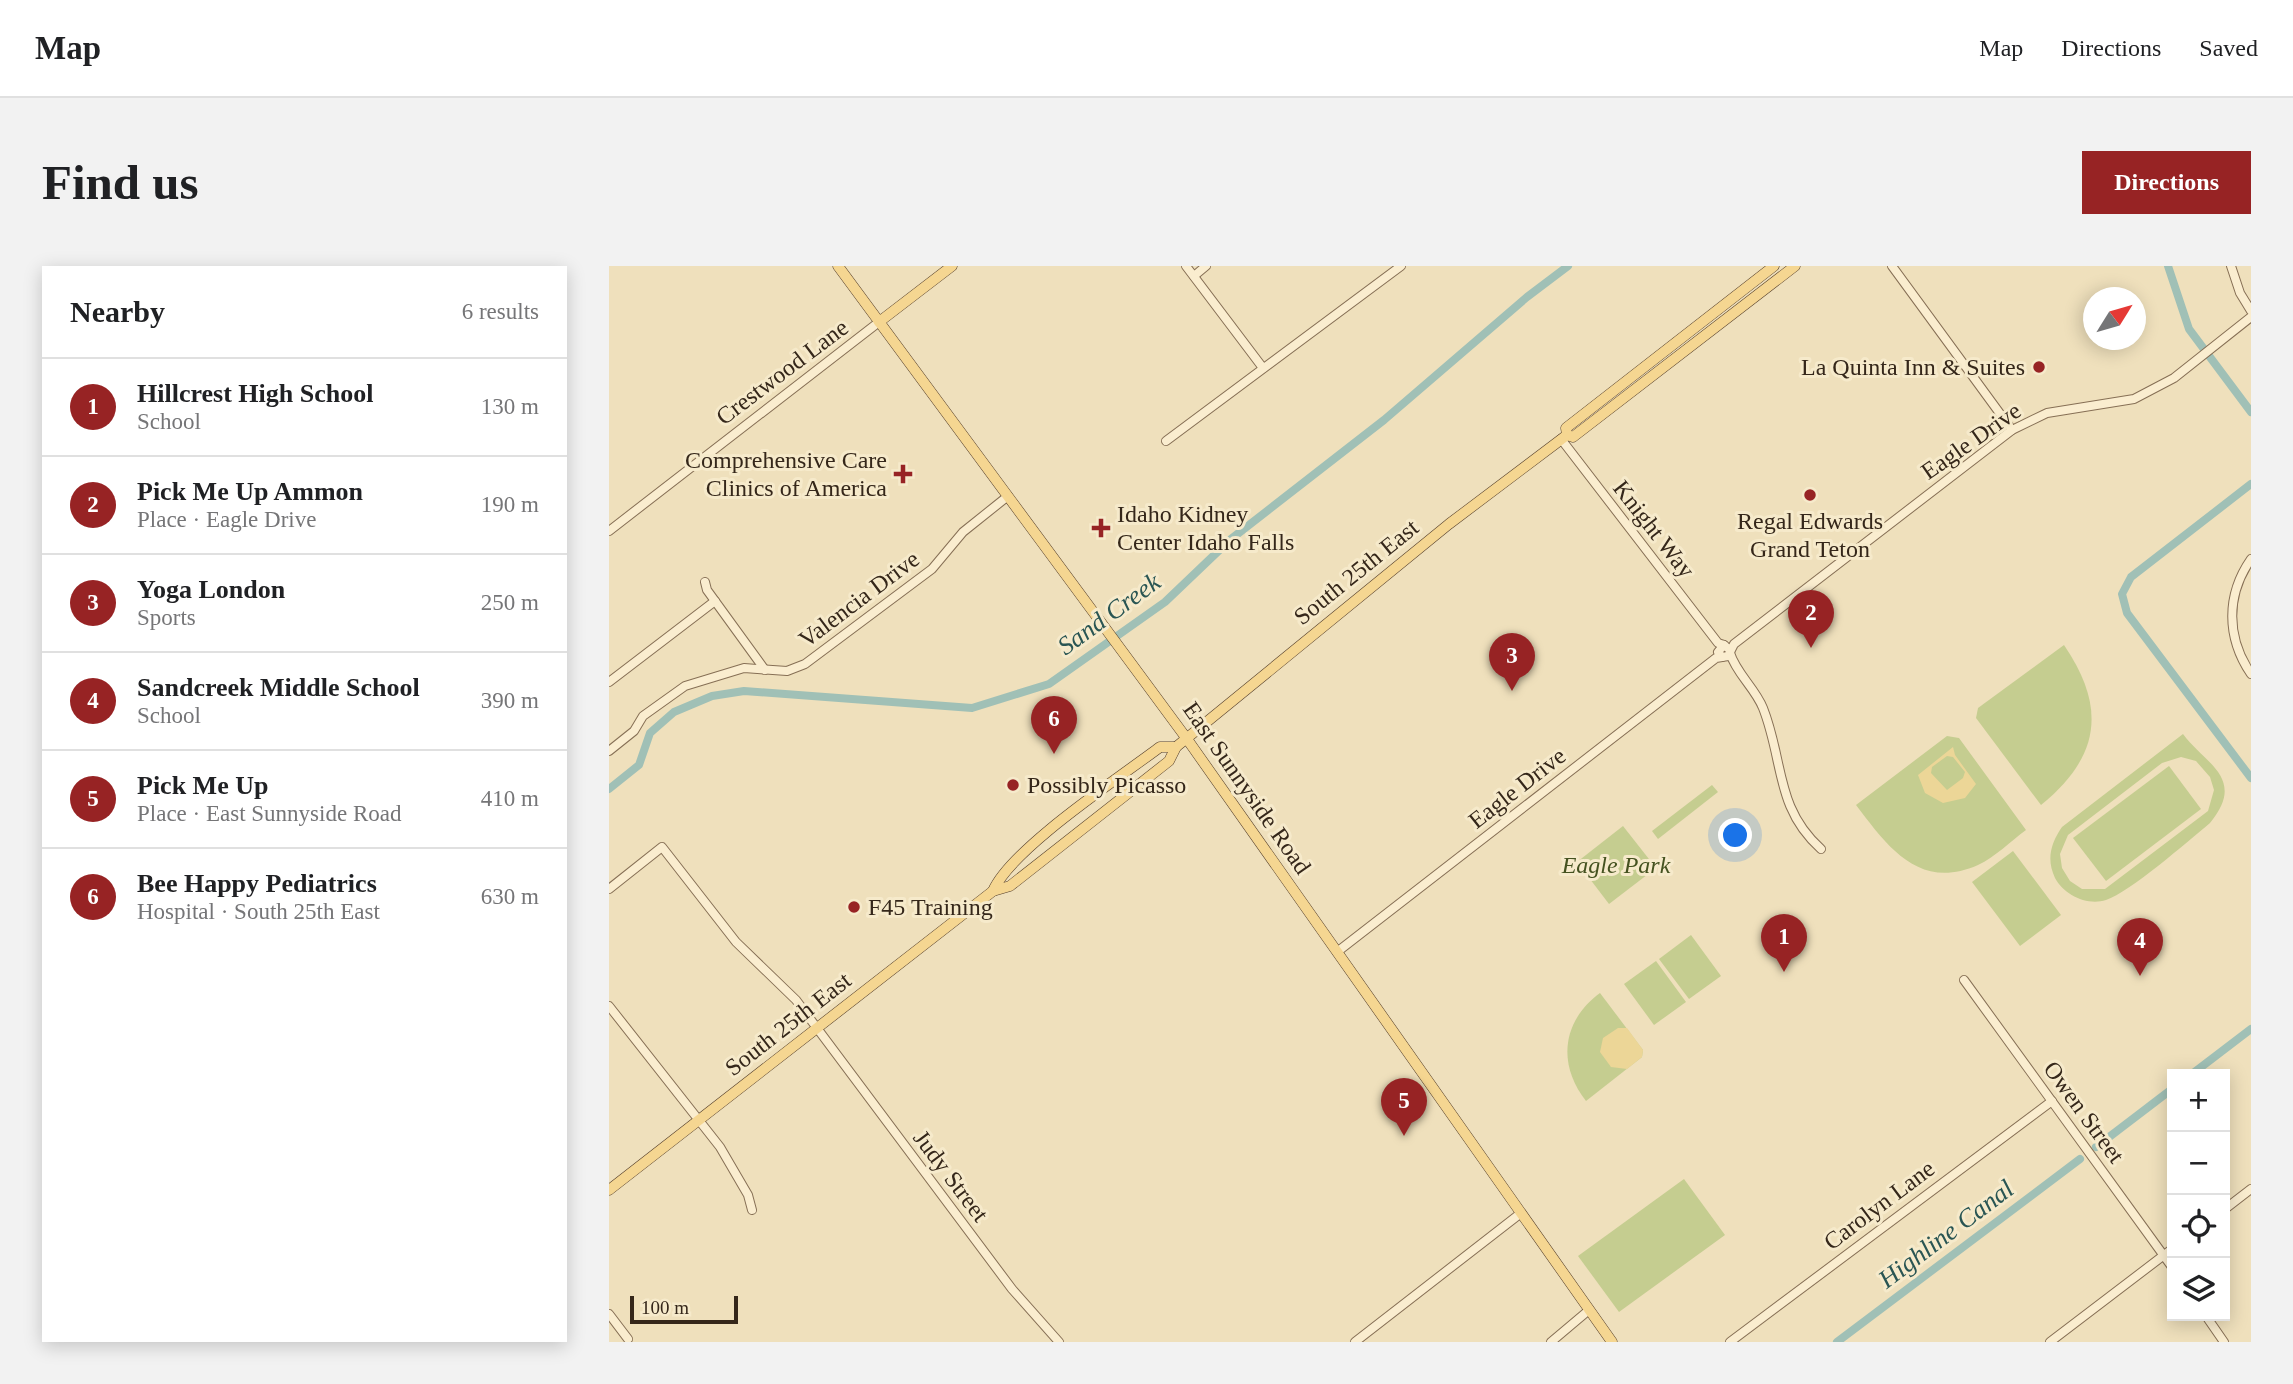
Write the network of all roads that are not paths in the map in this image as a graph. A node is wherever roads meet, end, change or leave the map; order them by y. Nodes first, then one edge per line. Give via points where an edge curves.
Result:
1 (838, 266) edge
2 (952, 266) edge
3 (1186, 266) edge
4 (1206, 266) edge
5 (1401, 266) edge
6 (1775, 266) edge
7 (1795, 266) edge
8 (1892, 266) edge
9 (2231, 266) edge
10 (1193, 276) junction
11 (2251, 311) edge
12 (2251, 317) edge
13 (879, 322) junction
14 (1700, 324) junction
15 (1707, 333) junction
16 (1263, 368) junction
17 (2012, 430) junction
18 (1564, 437) junction
19 (1165, 441) dead end
20 (1008, 496) junction
21 (609, 531) edge
22 (2251, 559) edge
23 (705, 582) dead end
24 (715, 601) junction
25 (1724, 651) junction
26 (765, 670) junction
27 (2251, 674) edge
28 (609, 682) edge
29 (1187, 739) junction
30 (1176, 747) junction
31 (609, 751) edge
32 (1821, 849) dead end
33 (609, 889) edge
34 (993, 891) junction
35 (1338, 953) junction
36 (1964, 980) dead end
37 (609, 1006) edge
38 (817, 1028) junction
39 (2052, 1101) junction
40 (699, 1121) junction
41 (2251, 1189) edge
42 (609, 1190) edge
43 (2230, 1205) edge
44 (752, 1210) dead end
45 (1521, 1213) junction
46 (2167, 1252) edge
47 (2164, 1255) junction
48 (2167, 1260) edge
49 (1589, 1310) junction
50 (609, 1314) edge
51 (2209, 1321) edge
52 (628, 1339) dead end
53 (1059, 1342) edge
54 (1355, 1342) edge
55 (1551, 1342) edge
56 (1612, 1342) edge
57 (1730, 1342) edge
58 (2050, 1342) edge
59 (2224, 1342) edge

1 - 13 main road, East Sunnyside Road
2 - 13 main road
3 - 10 street
4 - 10 street
5 - 16 street
6 - 14 main road, South 25th East
7 - 15 main road, South 25th East
8 - 17 street
9 - 11 street
10 - 16 street
12 - 17 street, Eagle Drive via 2189,367 2134,398 2047,413
13 - 20 main road, East Sunnyside Road
13 - 21 street, Crestwood Lane
14 - 15 main road
14 - 18 main road, South 25th East via 1566,428
15 - 18 main road, South 25th East via 1573,437
16 - 19 street
17 - 25 street, Eagle Drive
18 - 25 street, Knight Way
18 - 29 main road, South 25th East via 1310,635
20 - 26 street, Valencia Drive via 963,532 932,569 805,664 787,671
20 - 29 main road, East Sunnyside Road
22 - 27 street via 2238,580 2232,617 2237,648
23 - 24 street
24 - 26 street
24 - 28 street
25 - 32 street, Knight Way via 1762,708 1793,817
25 - 35 street, Eagle Drive
26 - 31 street, Valencia Drive via 744,668 685,686 643,716 634,731
29 - 30 main road, South 25th East
29 - 35 main road, East Sunnyside Road
30 - 34 main road, South 25th East via 1169,761 1050,855 1010,886
30 - 34 main road, South 25th East via 1160,747 1075,811 1000,873
33 - 38 street, Judy Street via 662,847 736,942 792,996
34 - 38 main road, South 25th East
35 - 45 main road, East Sunnyside Road
36 - 39 street, Owen Street
37 - 40 street
38 - 40 main road, South 25th East
38 - 53 street, Judy Street via 1012,1289
39 - 47 street, Owen Street
39 - 57 street, Carolyn Lane
40 - 42 main road, South 25th East
40 - 44 street via 734,1169
41 - 43 street
45 - 49 main road, East Sunnyside Road
45 - 54 street
46 - 47 street
47 - 48 street, Owen Street
47 - 58 street
49 - 55 street
49 - 56 main road, East Sunnyside Road
50 - 52 street
51 - 59 street

